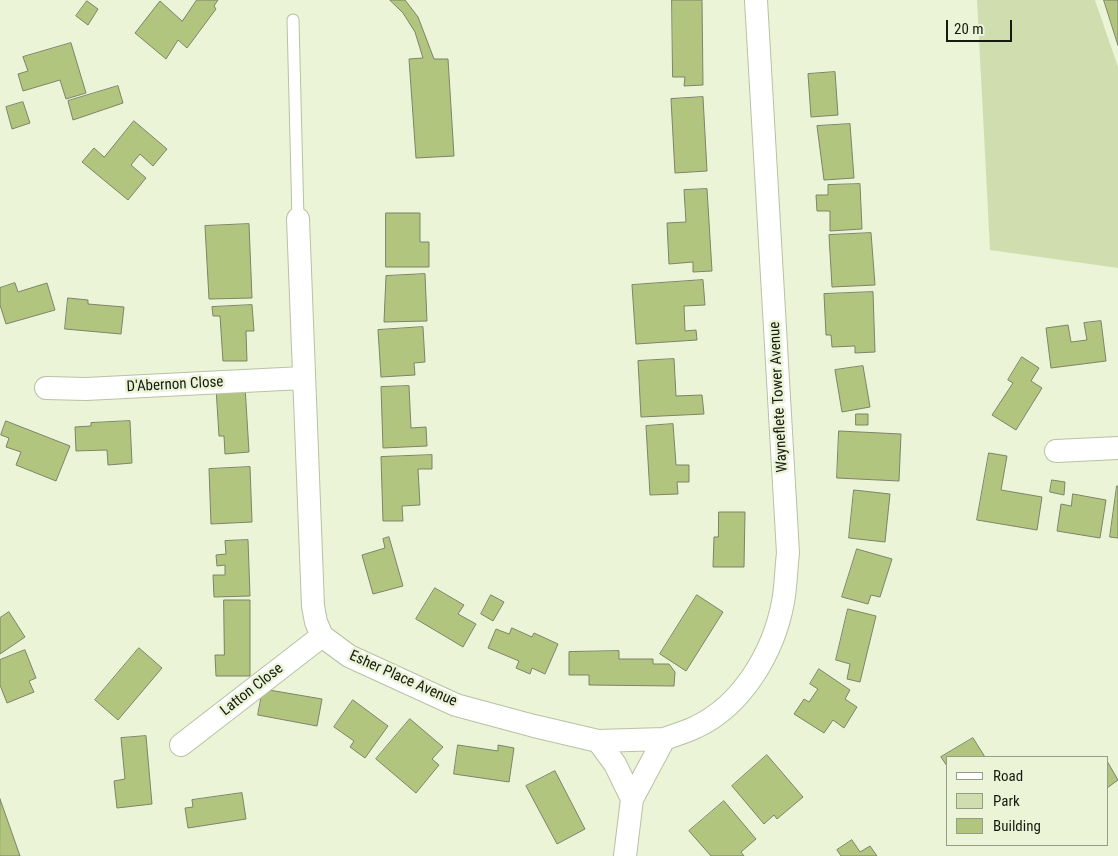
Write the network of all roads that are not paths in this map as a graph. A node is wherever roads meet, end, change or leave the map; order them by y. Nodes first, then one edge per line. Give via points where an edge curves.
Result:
1 (756, 0) edge
2 (293, 20) dead end
3 (298, 219) joint
4 (303, 378) junction
5 (46, 388) dead end
6 (1118, 448) edge
7 (1056, 451) dead end
8 (322, 636) junction
9 (664, 739) junction
10 (598, 741) junction
11 (181, 745) dead end
12 (632, 798) junction
13 (625, 856) edge

1 - 9 street, Wayneflete Tower Avenue via 788,553 783,603 773,635 755,673 730,705 698,727
2 - 3 lane
3 - 4 street
4 - 5 street, D'Abernon Close via 86,389
4 - 8 street via 314,606
6 - 7 street
8 - 10 street, Esher Place Avenue via 349,656 456,704
8 - 11 street, Latton Close
9 - 10 street, Wayneflete Tower Avenue
9 - 12 street
10 - 12 street via 615,764
12 - 13 street

